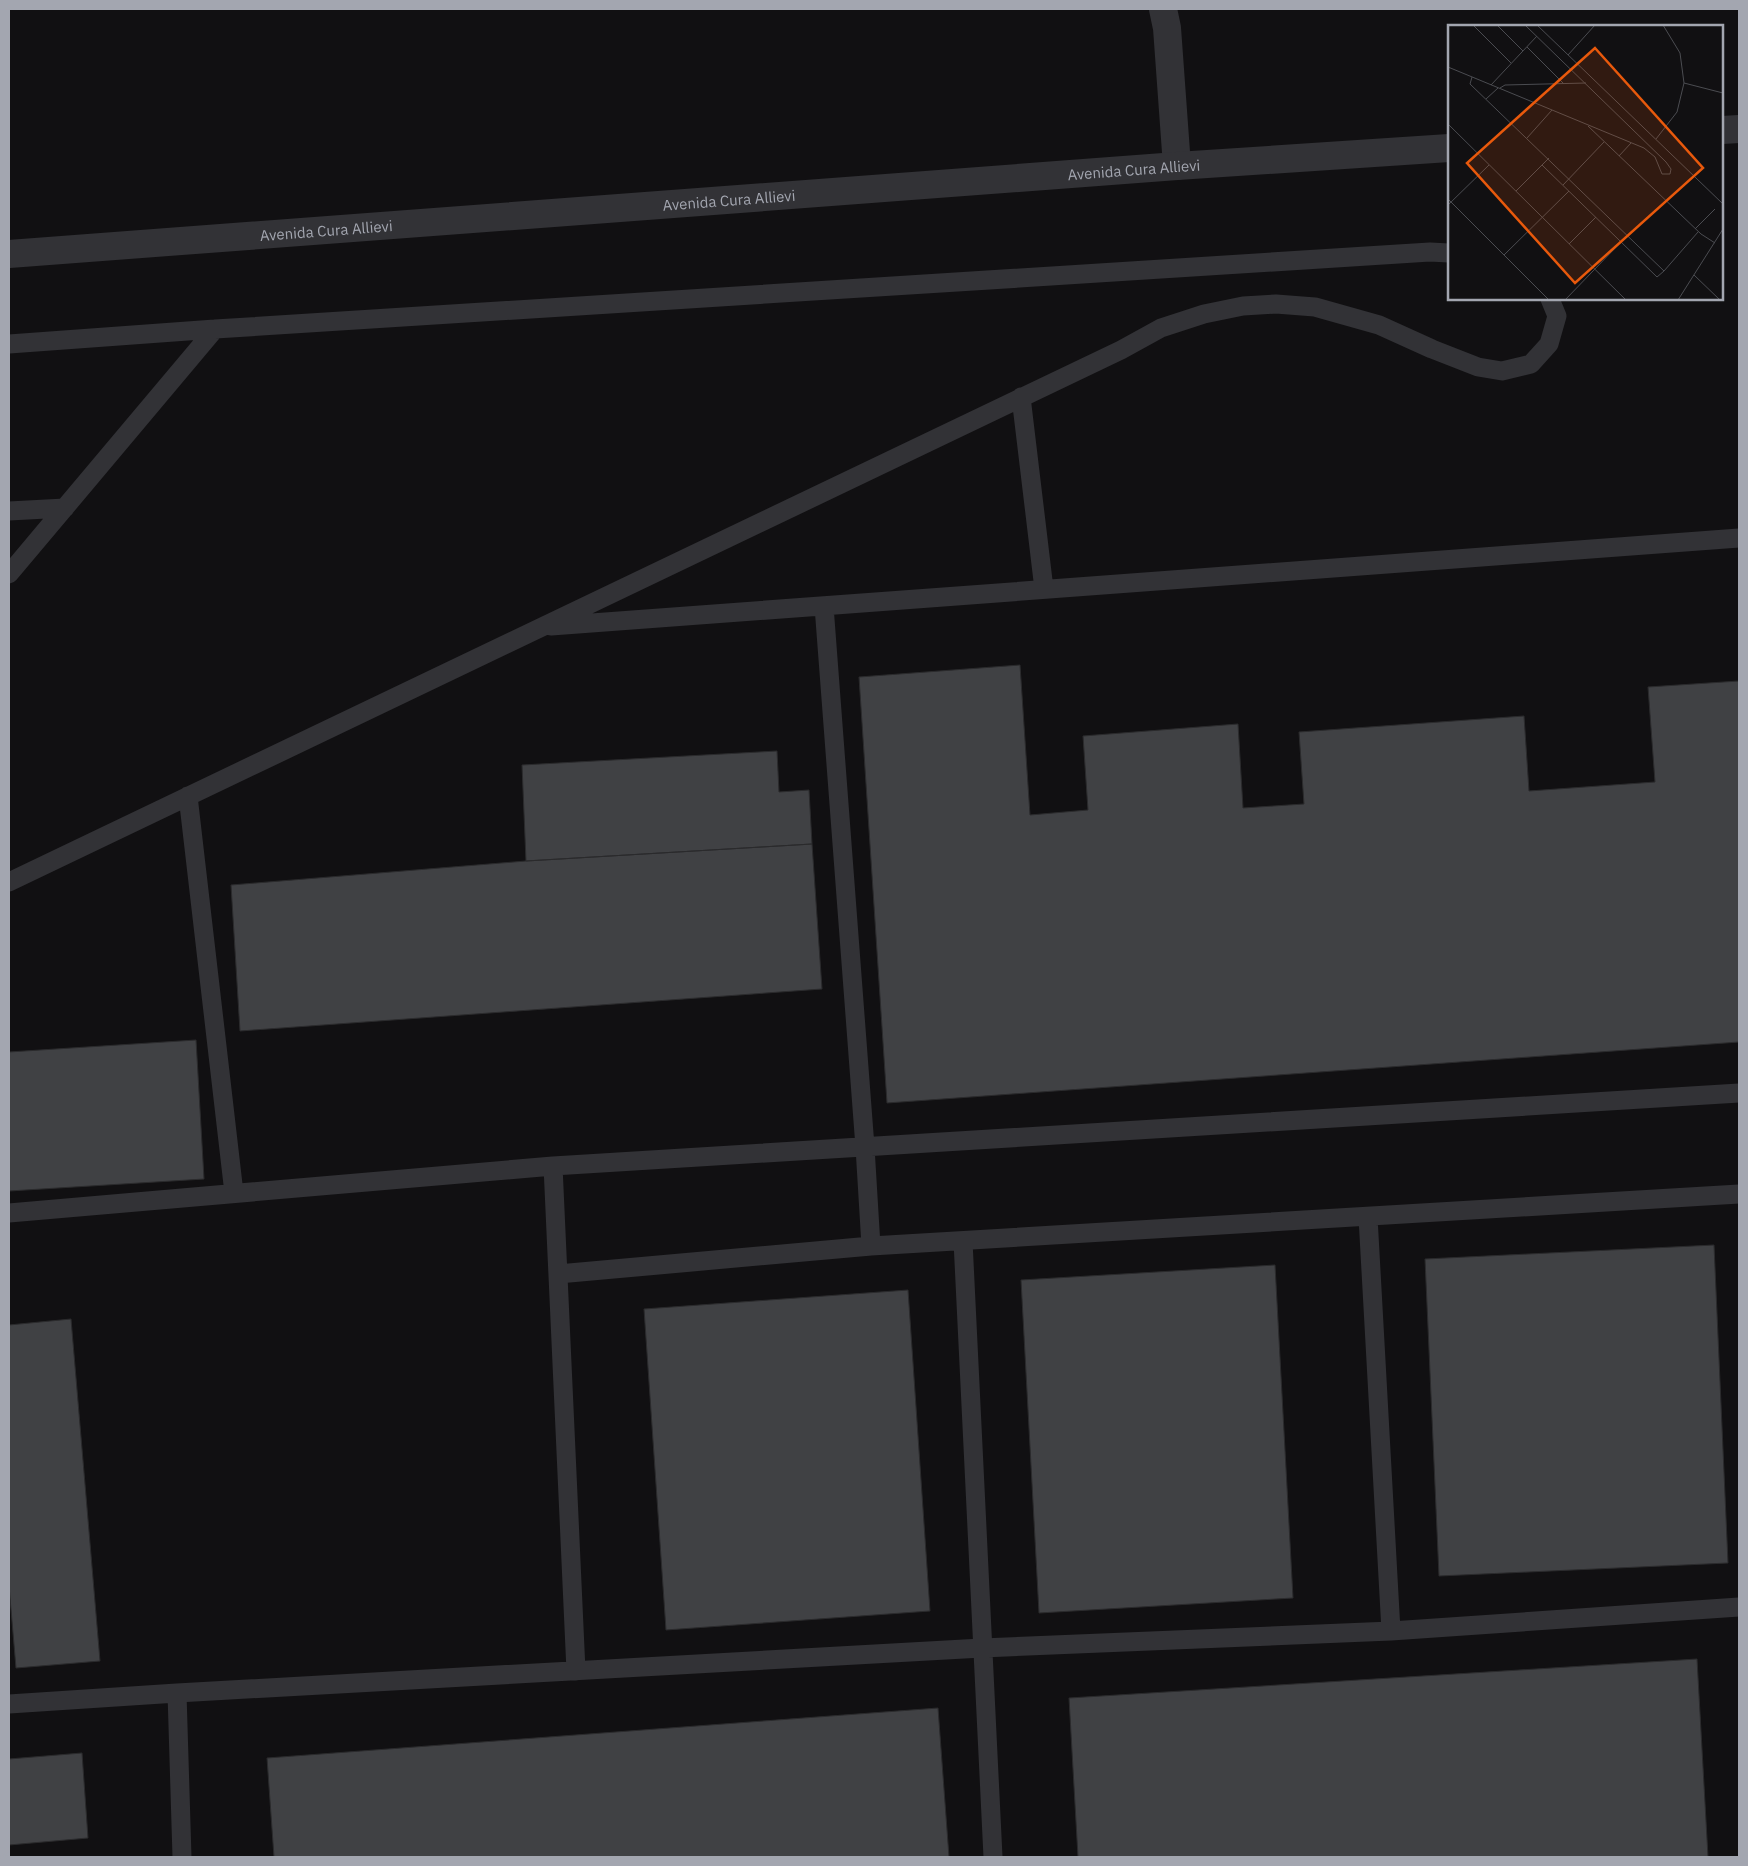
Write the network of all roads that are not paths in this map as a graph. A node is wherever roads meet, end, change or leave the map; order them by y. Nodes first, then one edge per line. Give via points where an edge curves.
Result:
1 (1163, 9) edge
2 (1739, 129) edge
3 (1723, 130) edge
4 (1448, 148) edge
5 (1177, 166) junction
6 (1448, 253) edge
7 (9, 254) edge
8 (1550, 300) edge
9 (215, 329) junction
10 (9, 344) edge
11 (1021, 397) junction
12 (65, 508) junction
13 (9, 511) edge
14 (1739, 538) edge
15 (9, 574) edge
16 (1044, 589) junction
17 (824, 606) junction
18 (541, 626) junction
19 (188, 796) junction
20 (9, 882) edge
21 (1739, 1093) edge
22 (865, 1147) junction
23 (553, 1166) junction
24 (234, 1194) junction
25 (1739, 1194) edge
26 (9, 1213) edge
27 (1368, 1217) junction
28 (963, 1241) junction
29 (871, 1246) junction
30 (558, 1274) junction
31 (1739, 1607) edge
32 (1391, 1631) junction
33 (982, 1648) junction
34 (576, 1671) junction
35 (177, 1693) junction
36 (9, 1704) edge
37 (182, 1857) edge
38 (993, 1857) edge

1 - 5 street
2 - 3 street
4 - 5 street, Avenida Cura Allievi
5 - 7 street, Avenida Cura Allievi
6 - 9 lane
8 - 11 lane via 1557,316 1549,344 1531,364 1502,371 1478,367 1379,325 1315,307 1276,304 1243,306 1204,314 1161,328
9 - 10 lane
9 - 12 lane
11 - 16 lane
11 - 18 lane
12 - 13 lane
12 - 15 lane
14 - 16 lane
16 - 17 lane
17 - 18 lane
17 - 22 lane
18 - 19 lane
19 - 20 lane
19 - 24 lane
21 - 22 lane
22 - 23 lane
22 - 29 lane
23 - 24 lane
23 - 30 lane
24 - 26 lane
25 - 27 lane
27 - 28 lane
27 - 32 lane
28 - 29 lane
28 - 33 lane
29 - 30 lane
30 - 34 lane
31 - 32 lane
32 - 33 lane
33 - 34 lane
33 - 38 lane
34 - 35 lane
35 - 36 lane
35 - 37 lane

